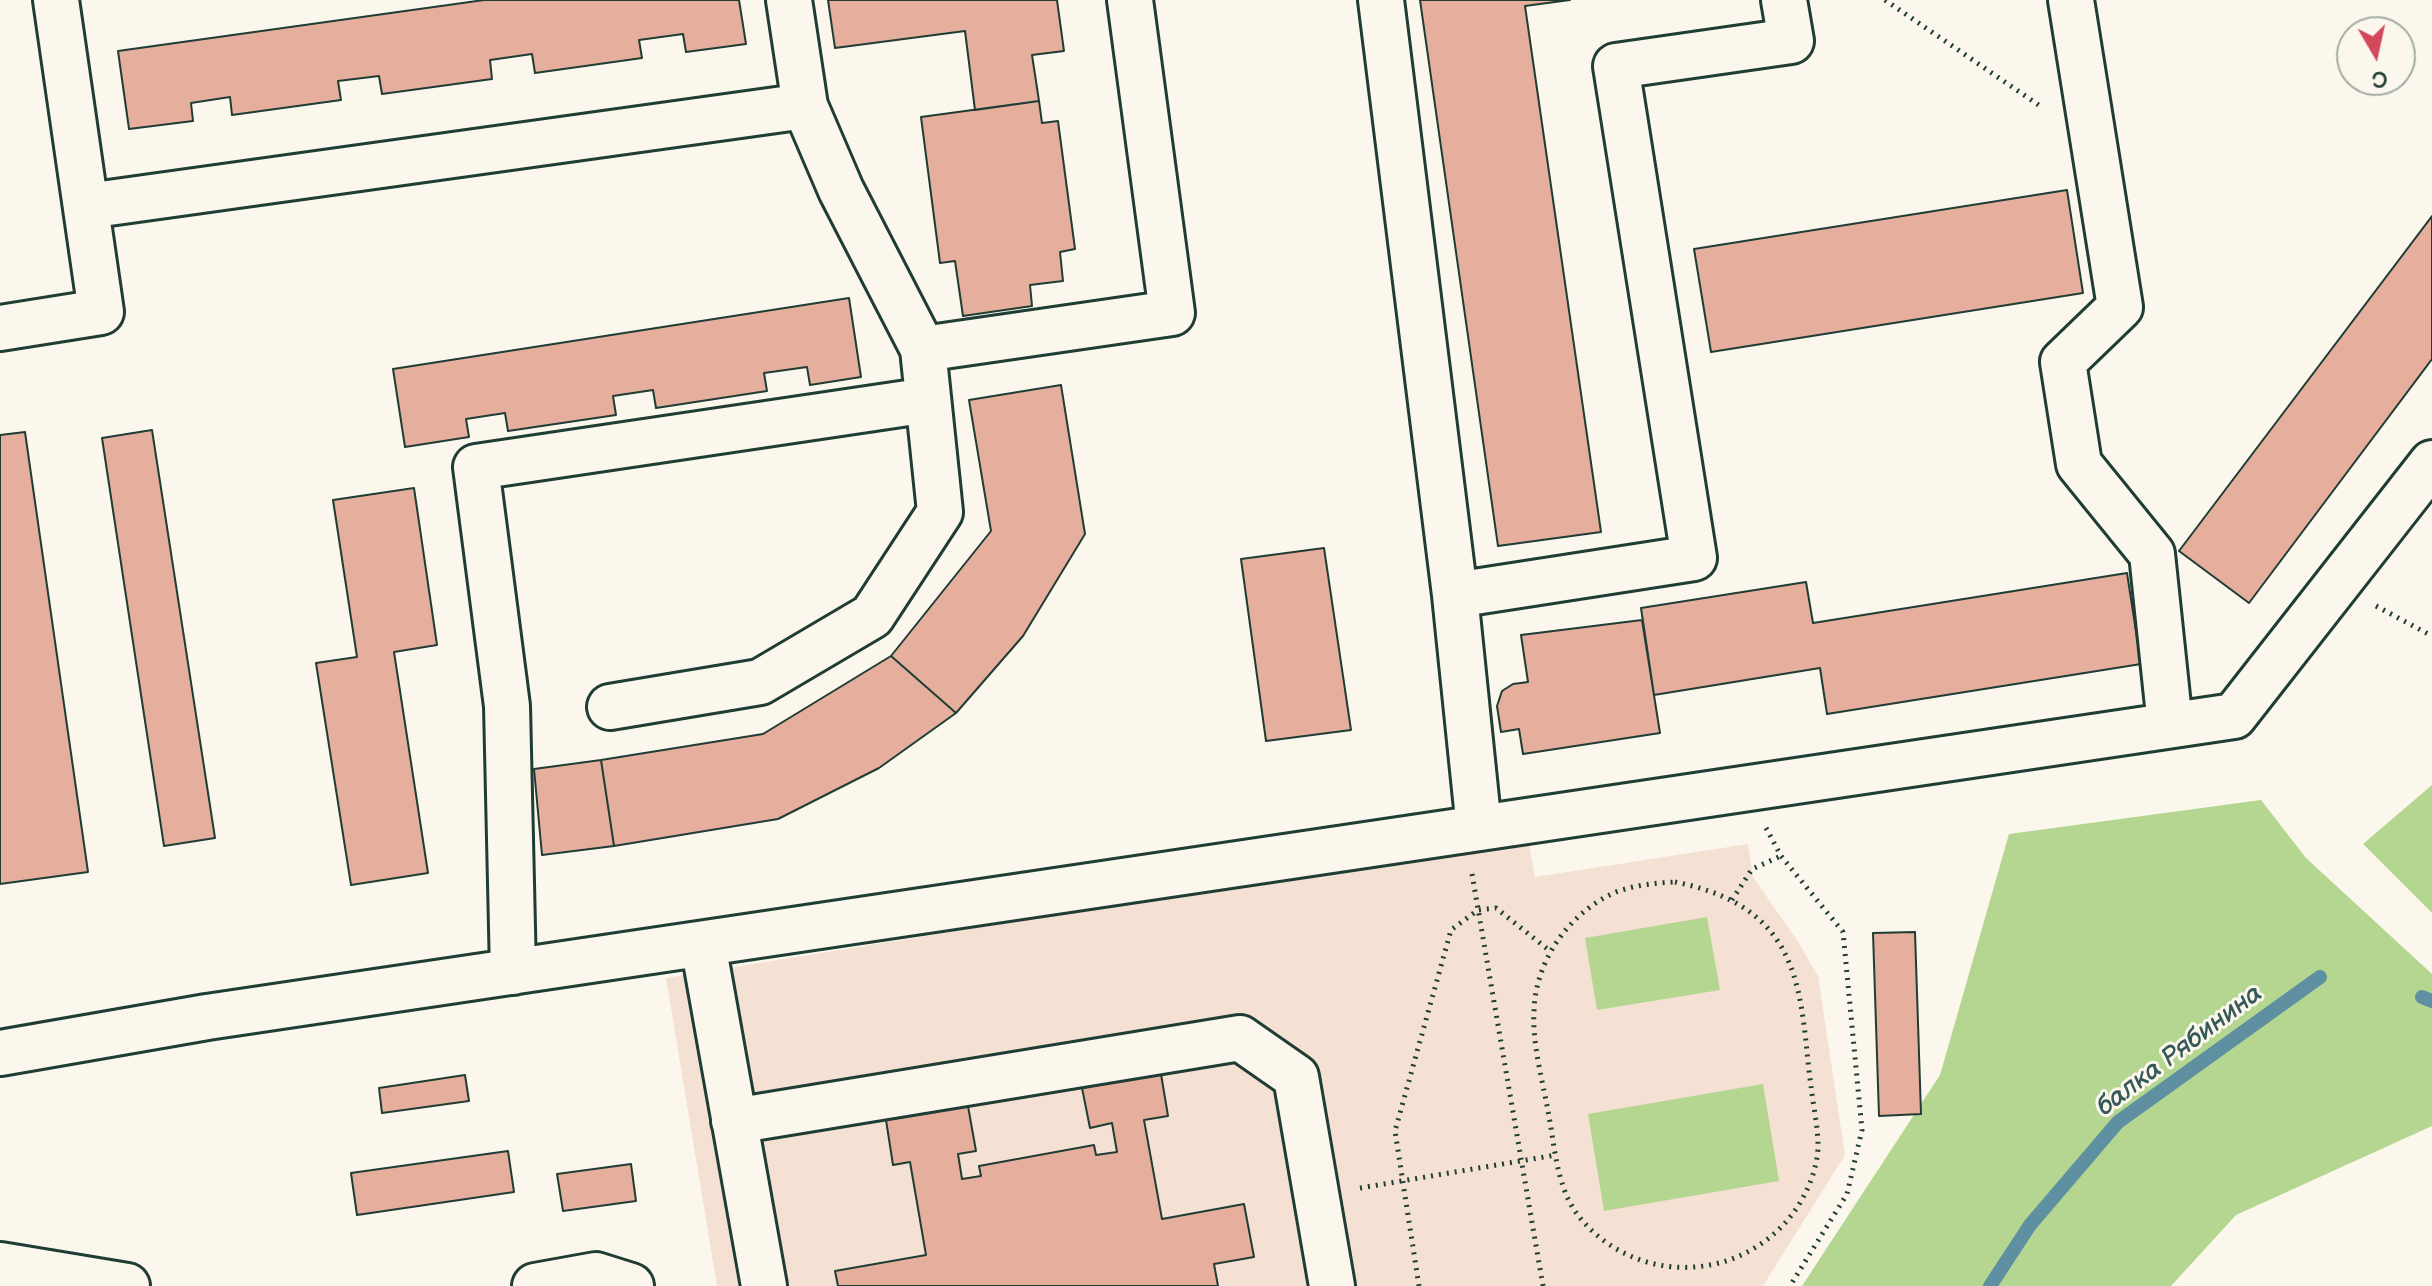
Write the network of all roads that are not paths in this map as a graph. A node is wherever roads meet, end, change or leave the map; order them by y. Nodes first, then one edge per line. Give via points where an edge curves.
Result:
1 (56, 0) edge
2 (789, 0) edge
3 (1130, 0) edge
4 (1381, 0) edge
5 (2071, 0) edge
6 (1795, 2) edge
7 (805, 106) junction
8 (87, 206) junction
9 (0, 328) edge
10 (923, 349) junction
11 (928, 400) junction
12 (2432, 463) edge
13 (1455, 595) junction
14 (610, 707) dead end
15 (2170, 725) junction
16 (1479, 828) junction
17 (703, 944) junction
18 (513, 972) junction
19 (0, 1053) edge
20 (734, 1121) junction
21 (0, 1265) edge
22 (127, 1286) edge
23 (535, 1286) edge
24 (631, 1286) edge
25 (764, 1286) edge
26 (1332, 1286) edge

1 - 8 lane
2 - 7 lane
3 - 10 lane via 1172,313
4 - 13 lane
5 - 15 lane via 2120,307 2063,362 2079,464 2152,554
6 - 13 lane via 1791,41 1616,66 1694,558
7 - 8 lane
7 - 10 lane via 841,190
8 - 9 lane via 101,312
10 - 11 lane
11 - 14 lane via 940,512 872,616 760,682
11 - 18 lane via 476,467 507,706
12 - 15 lane via 2234,716
13 - 16 lane
15 - 16 lane
16 - 17 lane
17 - 18 lane
17 - 20 lane
18 - 19 lane
20 - 25 lane
20 - 26 lane via 1240,1038 1296,1077
21 - 22 lane
23 - 24 lane via 596,1275

